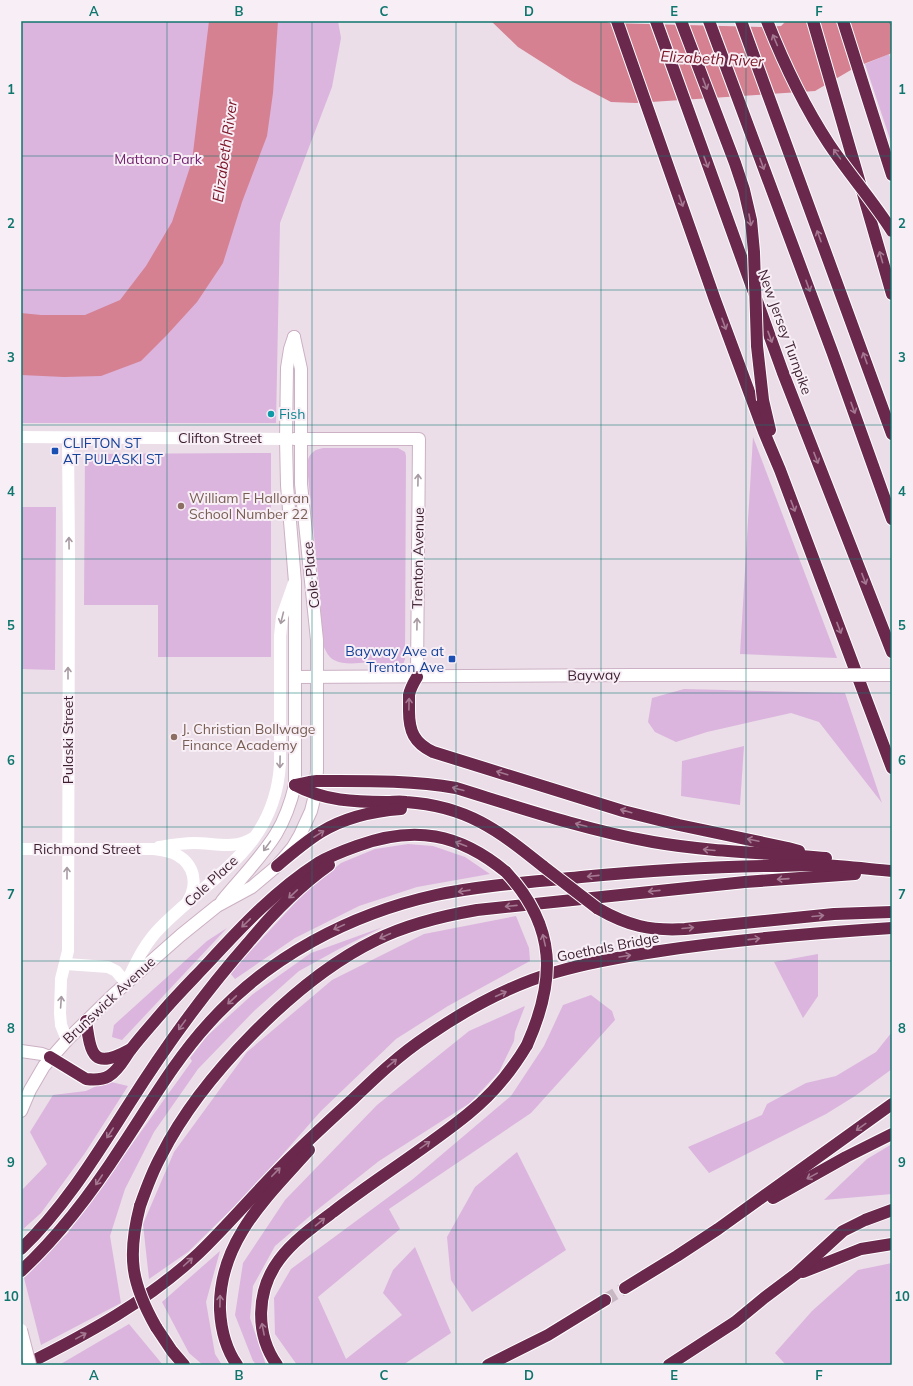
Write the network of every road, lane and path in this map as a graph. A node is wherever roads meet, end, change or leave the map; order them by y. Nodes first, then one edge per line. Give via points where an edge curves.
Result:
1 (617, 21) edge
2 (656, 21) edge
3 (681, 21) edge
4 (709, 21) edge
5 (741, 21) edge
6 (768, 21) edge
7 (813, 21) edge
8 (843, 21) edge
9 (892, 175) edge
10 (892, 231) edge
11 (892, 294) edge
12 (892, 434) edge
13 (21, 437) edge
14 (68, 438) junction
15 (286, 439) junction
16 (300, 439) junction
17 (419, 439) joint
18 (780, 470) junction
19 (892, 519) edge
20 (295, 582) junction
21 (892, 652) edge
22 (892, 675) edge
23 (296, 677) junction
24 (318, 677) junction
25 (416, 677) junction
26 (892, 768) edge
27 (317, 781) junction
28 (295, 786) junction
29 (315, 795) junction
30 (434, 806) junction
31 (256, 836) junction
32 (358, 846) junction
33 (21, 849) edge
34 (67, 849) junction
35 (153, 849) junction
36 (277, 866) junction
37 (820, 866) junction
38 (892, 871) edge
39 (217, 906) junction
40 (182, 908) junction
41 (892, 912) edge
42 (892, 928) edge
43 (66, 964) junction
44 (126, 983) junction
45 (86, 1021) junction
46 (67, 1040) junction
47 (130, 1050) junction
48 (21, 1051) edge
49 (50, 1057) junction
50 (363, 1090) junction
51 (892, 1104) edge
52 (21, 1111) edge
53 (892, 1134) edge
54 (892, 1210) edge
55 (718, 1229) junction
56 (892, 1244) edge
57 (21, 1250) edge
58 (21, 1270) edge
59 (796, 1274) junction
60 (625, 1288) tunnel mouth
61 (605, 1300) tunnel mouth
62 (21, 1330) edge
63 (25, 1365) edge
64 (30, 1365) edge
65 (184, 1365) edge
66 (237, 1365) edge
67 (277, 1365) edge
68 (488, 1365) edge
69 (669, 1365) edge

1 -> 18 highway via 715,300
2 -> 21 highway, New Jersey Turnpike via 783,373
3 -> 18 highway, bridge via 735,163 751,220 757,346 763,400
4 -> 19 highway
12 -> 5 highway
10 -> 6 highway, bridge via 830,145 810,112 790,75
11 -> 7 highway
8 - 9 highway
13 - 14 street, Clifton Street
14 - 15 street, Clifton Street
34 -> 14 street, Pulaski Street
15 - 16 street, Clifton Street
15 - 16 street, Cole Place via 286,373 294,337 301,369
15 - 20 street, Cole Place
16 - 17 street, Clifton Street
16 - 24 street, Cole Place via 301,484
25 -> 17 street, Trenton Avenue
18 -> 26 highway
20 - 23 street, Cole Place
20 -> 31 street, Cole Place via 282,617 280,636 279,781 273,805
22 - 25 street, Bayway, bridge via 634,674
23 - 24 street, Bayway
23 - 28 street, Brunswick Avenue
24 - 25 street, Bayway
24 - 27 street, Brunswick Avenue
37 -> 25 highway via 788,848 623,811 433,752 420,744 410,726 409,694
27 - 28 highway
27 - 29 street, Brunswick Avenue
37 -> 27 highway via 627,837 445,786
28 - 29 highway
28 -> 39 street, Brunswick Avenue via 276,833 262,854
29 - 30 highway via 344,800 406,802
29 - 36 street, Brunswick Avenue via 300,835
36 -> 30 highway via 322,832 348,820 388,810
30 -> 41 highway, bridge via 476,818 504,836 598,908 616,919 649,928 685,929 834,914
31 - 35 street, Richmond Street via 236,845 186,843
31 - 40 street, Cole Place via 227,868
32 -> 47 highway via 318,863 263,907 235,933
32 -> 57 highway via 294,893 267,920 222,973 158,1059 76,1185
67 -> 32 highway, bridge via 262,1330 261,1308 269,1277 279,1260 325,1218 477,1107 504,1079 527,1046 539,1018 547,978 547,958 542,931 534,913 520,888 489,858 468,847 435,836 410,834 383,837
33 - 34 street, Richmond Street
34 - 35 street, Richmond Street
43 -> 34 street, Pulaski Street
35 - 40 street, Richmond Street via 178,856 192,870 192,895
36 - 39 street, Brunswick Avenue via 252,887
37 - 38 highway
37 - 38 highway
37 -> 58 highway via 687,868 471,889 400,904 329,932 265,972 210,1020 162,1082 123,1146 82,1204 57,1234
37 -> 65 highway, bridge via 746,882 477,910 436,918 376,940 339,962 298,993 263,1024 210,1082 170,1139 153,1172 140,1206 134,1229 132,1257 142,1301 156,1327
39 - 44 street, Brunswick Avenue
40 - 44 street, Cole Place via 159,928 149,941
50 -> 42 highway, Goethals Bridge via 408,1050 454,1019 494,997 555,972 614,958 686,947
43 - 44 street via 108,967 116,971
46 -> 43 street, Pulaski Street via 61,1025 60,1013 61,979
44 - 45 street, Brunswick Avenue
45 - 46 street, Brunswick Avenue
45 - 47 highway via 95,1056 112,1059
46 - 49 street, Brunswick Avenue
47 - 49 highway via 113,1073 97,1080 80,1076
48 - 49 street
49 - 52 street, Brunswick Avenue via 35,1080
63 -> 50 highway via 116,1316 182,1268 283,1165
66 -> 50 highway via 227,1346 220,1316 221,1285 231,1251 258,1208
51 -> 55 highway
53 -> 55 highway
54 - 59 highway via 843,1231
55 - 60 highway
56 - 59 highway via 861,1249
59 - 69 highway via 721,1332
61 - 68 highway via 542,1338
62 - 64 street, bridge

